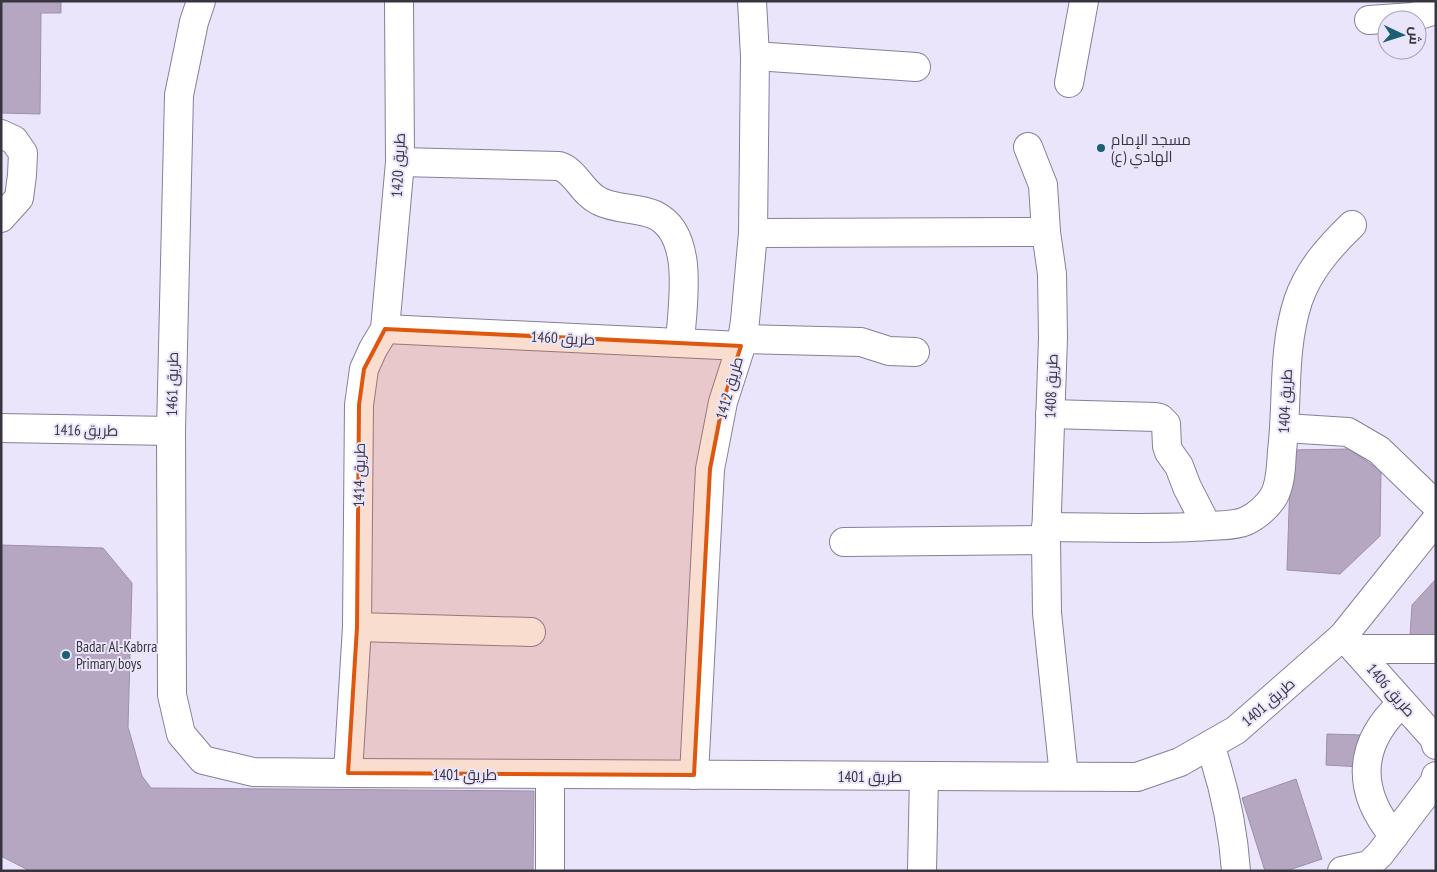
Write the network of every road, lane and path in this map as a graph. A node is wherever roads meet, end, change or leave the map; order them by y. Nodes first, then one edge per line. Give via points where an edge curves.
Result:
1 (201, 1) edge
2 (399, 1) edge
3 (752, 1) edge
4 (1084, 1) edge
5 (1436, 10) edge
6 (1369, 20) dead end
7 (755, 56) junction
8 (916, 67) dead end
9 (1069, 83) dead end
10 (1, 134) edge
11 (1028, 147) dead end
12 (400, 162) junction
13 (1, 218) edge
14 (1352, 225) dead end
15 (1046, 232) junction
16 (753, 234) junction
17 (385, 329) junction
18 (680, 343) junction
19 (741, 343) junction
20 (915, 352) dead end
21 (1050, 414) junction
22 (1, 428) edge
23 (1285, 428) junction
24 (171, 432) junction
25 (1436, 506) edge
26 (1436, 520) edge
27 (1196, 527) junction
28 (1046, 534) junction
29 (844, 542) dead end
30 (356, 627) junction
31 (531, 632) dead end
32 (1349, 643) junction
33 (1436, 649) edge
34 (1402, 703) junction
35 (1210, 745) junction
36 (1436, 745) edge
37 (203, 760) joint
38 (348, 774) junction
39 (550, 774) junction
40 (694, 775) junction
41 (1064, 776) junction
42 (1436, 776) edge
43 (924, 777) junction
44 (1394, 836) junction
45 (1369, 868) edge
46 (550, 871) edge
47 (922, 871) edge
48 (1236, 871) edge
49 (1342, 871) edge

1 - 24 street, طريق 1461 via 179,95
2 - 12 street, طريق 1420
3 - 7 street, طريق 1412
4 - 9 street
5 - 6 street via 1413,17
7 - 8 street
7 - 16 street, طريق 1412
10 - 13 street via 14,140 22,153 19,198
11 - 15 street, طريق 1408 via 1043,185
12 - 17 street, طريق 1420
12 - 18 street via 559,166 599,201 655,215 672,230 682,252
14 - 23 street, طريق 1404 via 1311,272 1298,300 1290,330
15 - 16 street
15 - 21 street, طريق 1408 via 1052,274
16 - 19 street, طريق 1412
17 - 18 street, طريق 1460
17 - 30 street, طريق 1414 via 364,369 360,404
18 - 19 street, طريق 1460
19 - 20 street, طريق 1460 via 862,342 889,351
19 - 40 street, طريق 1412 via 723,402 710,469
21 - 27 street via 1156,417 1164,420 1169,452 1180,466
21 - 28 street, طريق 1408
22 - 24 street, طريق 1416
23 - 25 street via 1348,432 1379,450
23 - 27 street, طريق 1404 via 1278,484 1267,506 1246,521
24 - 37 street, طريق 1461 via 172,695 181,734
26 - 32 street, طريق 1401
27 - 28 street, طريق 1404
28 - 29 street
28 - 41 street, طريق 1408 via 1047,613
30 - 31 street
30 - 38 street, طريق 1414
32 - 33 street
32 - 34 street, طريق 1406
32 - 35 street, طريق 1401 via 1236,730
34 - 36 street, طريق 1406 via 1434,738
34 - 44 street via 1377,731 1367,767 1372,805
35 - 41 street, طريق 1401 via 1180,762 1137,777
35 - 48 street via 1227,799
37 - 38 street, طريق 1401 via 253,772
38 - 39 street, طريق 1401
39 - 40 street, طريق 1401
39 - 46 street
40 - 43 street, طريق 1401
41 - 43 street, طريق 1401
42 - 44 street
43 - 47 street
44 - 45 street
45 - 49 street

